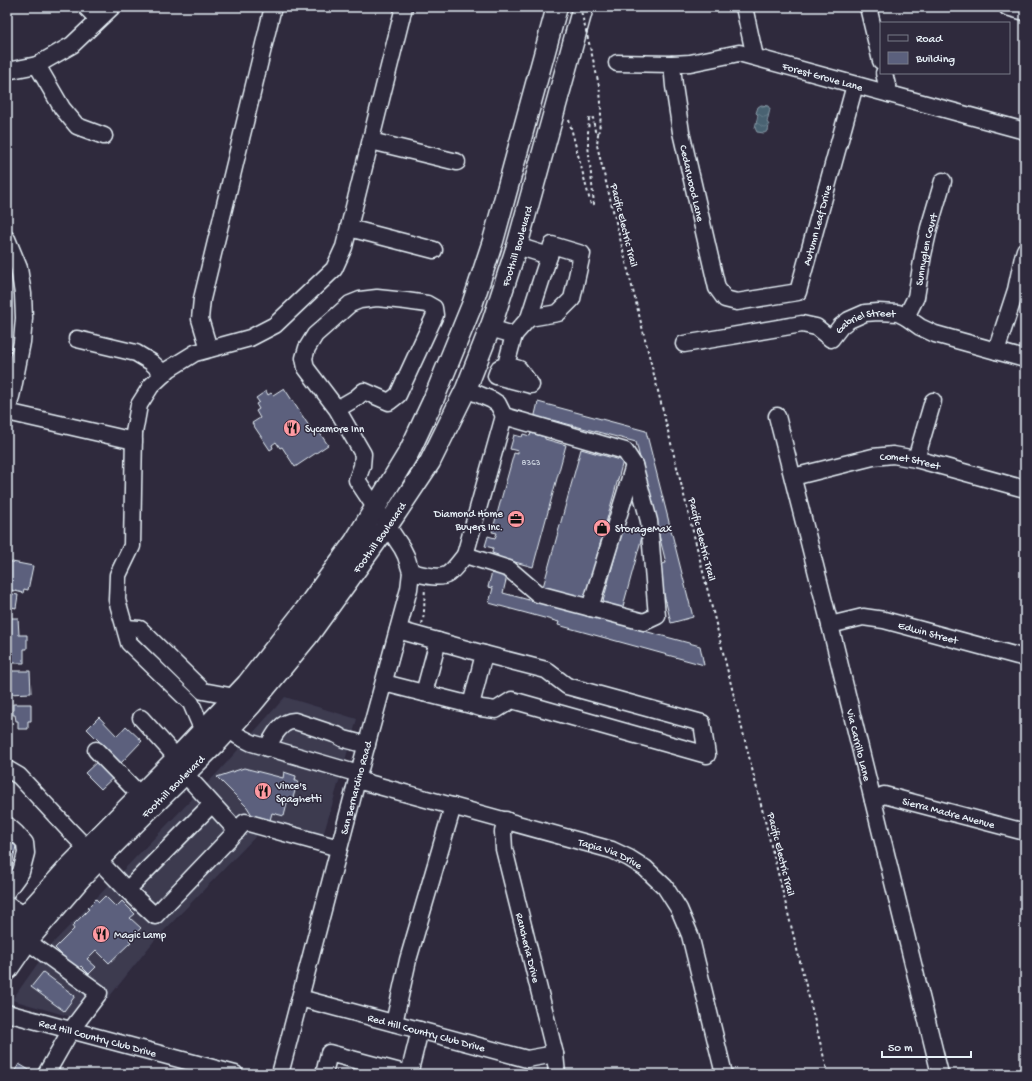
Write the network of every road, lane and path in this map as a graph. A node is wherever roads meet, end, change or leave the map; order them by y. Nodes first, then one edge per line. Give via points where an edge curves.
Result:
1 (86, 7) edge
2 (112, 7) edge
3 (273, 7) edge
4 (404, 7) edge
5 (558, 7) edge
6 (580, 7) edge
7 (583, 7) edge
8 (744, 7) edge
9 (868, 7) edge
10 (1007, 7) edge
11 (1025, 12) edge
12 (98, 20) junction
13 (755, 57) junction
14 (880, 57) edge
15 (617, 63) dead end
16 (672, 64) junction
17 (37, 65) junction
18 (7, 71) edge
19 (884, 74) edge
20 (855, 85) junction
21 (889, 94) junction
22 (567, 118) dead end
23 (1025, 131) edge
24 (598, 134) junction
25 (104, 136) dead end
26 (371, 141) junction
27 (457, 162) dead end
28 (944, 181) dead end
29 (349, 228) junction
30 (7, 238) edge
31 (517, 246) junction
32 (434, 250) dead end
33 (1025, 250) edge
34 (549, 256) junction
35 (725, 299) joint
36 (906, 317) junction
37 (529, 318) junction
38 (490, 328) junction
39 (514, 335) junction
40 (77, 339) dead end
41 (684, 344) dead end
42 (209, 349) junction
43 (996, 351) junction
44 (1025, 359) edge
45 (506, 365) dead end
46 (164, 374) junction
47 (466, 389) junction
48 (933, 400) dead end
49 (336, 409) junction
50 (7, 413) edge
51 (504, 416) junction
52 (777, 416) dead end
53 (134, 441) junction
54 (916, 459) junction
55 (634, 465) junction
56 (793, 478) junction
57 (1025, 489) edge
58 (376, 508) junction
59 (388, 525) junction
60 (465, 555) junction
61 (410, 572) junction
62 (425, 587) dead end
63 (590, 608) junction
64 (830, 625) junction
65 (126, 628) junction
66 (420, 629) dead end
67 (398, 630) junction
68 (152, 641) junction
69 (438, 641) junction
70 (140, 654) junction
71 (484, 654) junction
72 (1025, 658) edge
73 (384, 683) junction
74 (203, 691) junction
75 (424, 693) junction
76 (235, 697) junction
77 (191, 703) junction
78 (471, 705) junction
79 (141, 718) dead end
80 (230, 729) junction
81 (203, 731) junction
82 (367, 745) junction
83 (267, 748) junction
84 (96, 750) dead end
85 (181, 766) junction
86 (7, 769) edge
87 (358, 777) junction
88 (140, 795) junction
89 (873, 800) junction
90 (212, 804) junction
91 (453, 806) junction
92 (506, 820) junction
93 (7, 825) edge
94 (236, 831) junction
95 (1025, 832) edge
96 (339, 848) junction
97 (93, 854) junction
98 (127, 890) junction
99 (7, 891) edge
100 (7, 904) edge
101 (25, 916) junction
102 (7, 939) edge
103 (27, 941) junction
104 (7, 970) edge
105 (300, 998) junction
106 (7, 1014) edge
107 (394, 1023) junction
108 (71, 1030) junction
109 (420, 1030) junction
110 (555, 1054) junction
111 (283, 1073) edge
112 (46, 1074) edge
113 (235, 1074) edge
114 (324, 1074) edge
115 (408, 1074) edge
116 (557, 1074) edge
117 (724, 1074) edge
118 (828, 1074) edge
119 (940, 1074) edge

1 - 12 street
2 - 12 street
3 - 42 street via 202,299 200,319
4 - 26 street
5 - 58 main road, Foothill Boulevard via 472,305 409,452
6 - 24 path, Pacific Electric Trail, bridge via 600,88 601,112
7 - 31 main road, Foothill Boulevard
8 - 13 street
9 - 14 street
10 - 11 street
12 - 17 street via 72,45
13 - 16 street, Forest Grove Lane via 739,53
13 - 20 street, Forest Grove Lane
15 - 16 street, Forest Grove Lane
16 - 35 street, Cedarwood Lane via 681,132 717,288
17 - 18 street
17 - 25 street via 62,108 77,126
19 - 21 street
20 - 21 street, Forest Grove Lane
20 - 35 street, Autumn Leaf Drive via 798,292 737,302
21 - 23 street, Forest Grove Lane
22 - 24 path via 591,205 594,204 588,145 589,118 593,118
24 - 118 path, Pacific Electric Trail via 597,145 602,166
26 - 27 street
26 - 29 street
28 - 36 street, Sunnyglen Court via 923,255 916,297
29 - 32 street
29 - 42 street via 334,269 274,325 250,338
30 - 50 street via 19,268 24,318 22,342
31 - 34 street
31 - 38 main road, Foothill Boulevard
33 - 43 street via 1016,290
34 - 37 street
34 - 37 street via 552,245 582,254 572,299 558,313
36 - 41 street, Gabriel Street via 898,313 865,313 841,326 831,339 816,327 802,324
36 - 43 street, Gabriel Street via 935,334
37 - 39 street
38 - 39 street
38 - 47 main road, Foothill Boulevard
39 - 45 street
40 - 46 street via 136,353
42 - 46 street via 195,353
43 - 44 street, Gabriel Street
46 - 53 street via 151,386 139,405
47 - 51 street via 498,404
47 - 59 main road, Foothill Boulevard via 430,462
48 - 54 street
49 - 49 street, San Bernardino Road via 306,368 304,358 315,335 350,304 360,300 392,299 426,304 434,308 435,315 398,395 389,402 364,392
49 - 58 street, San Bernardino Road via 363,454 357,480
50 - 53 street
51 - 55 street via 625,451
51 - 60 street
52 - 56 street, Via Carrillo Lane
53 - 65 street via 132,546 118,575 117,600
54 - 56 street, Comet Street via 893,455 873,457
54 - 57 street, Comet Street
55 - 63 street
55 - 63 street via 649,520 657,616 644,622
56 - 64 street, Via Carrillo Lane
58 - 59 street, San Bernardino Road
58 - 76 main road, Foothill Boulevard via 305,610
59 - 61 street, San Bernardino Road via 402,548
59 - 80 main road, Foothill Boulevard via 308,636
60 - 61 street via 448,575 439,577
60 - 63 street via 509,569 538,594
61 - 67 street, San Bernardino Road via 409,589
62 - 66 path via 424,616
64 - 72 street, Edwin Street via 863,617 884,620
64 - 89 street, Via Carrillo Lane
65 - 68 street via 140,629
65 - 70 street via 129,643
67 - 69 street
67 - 73 street, San Bernardino Road
68 - 70 street
68 - 74 street
69 - 71 street
69 - 75 street
70 - 77 street
71 - 78 street
71 - 78 street via 546,670 567,686 702,723 707,755 512,700 496,710
73 - 75 street
73 - 82 street, San Bernardino Road
74 - 76 street
74 - 77 street
75 - 78 street
76 - 81 main road, Foothill Boulevard
77 - 81 street
79 - 85 street
80 - 83 street, Tapia Via Drive via 238,736
80 - 85 main road, Foothill Boulevard
81 - 85 main road, Foothill Boulevard
82 - 83 street via 290,720 274,735
82 - 87 street, San Bernardino Road
83 - 87 street, Tapia Via Drive
84 - 88 street
85 - 88 main road, Foothill Boulevard
85 - 90 street
85 - 97 main road, Foothill Boulevard
86 - 97 street via 19,776
87 - 91 street, Tapia Via Drive
87 - 96 street, San Bernardino Road
88 - 97 main road, Foothill Boulevard
89 - 95 street, Sierra Madre Avenue via 884,795
89 - 119 street, Via Carrillo Lane
90 - 94 street
90 - 98 street
91 - 92 street, Tapia Via Drive
91 - 107 street via 408,960
92 - 110 street, Rancheria Drive via 503,832 504,849
92 - 117 street, Tapia Via Drive via 612,850 645,868 665,887 679,909 690,935
93 - 99 street via 25,843 26,853 21,872
94 - 96 street via 245,822
94 - 98 street via 154,916
96 - 105 street, San Bernardino Road
97 - 98 street
97 - 101 main road, Foothill Boulevard
97 - 103 main road, Foothill Boulevard via 80,879
100 - 101 street
101 - 102 main road, Foothill Boulevard
103 - 104 main road, Foothill Boulevard
103 - 108 street via 99,993
105 - 107 street, Red Hill Country Club Drive
105 - 111 street, San Bernardino Road
106 - 108 street, Red Hill Country Club Drive
107 - 109 street, Red Hill Country Club Drive
108 - 112 street
108 - 113 street, Red Hill Country Club Drive
109 - 110 street, Red Hill Country Club Drive via 527,1059
109 - 115 street
110 - 116 street, Rancheria Drive
114 - 115 street via 329,1053

